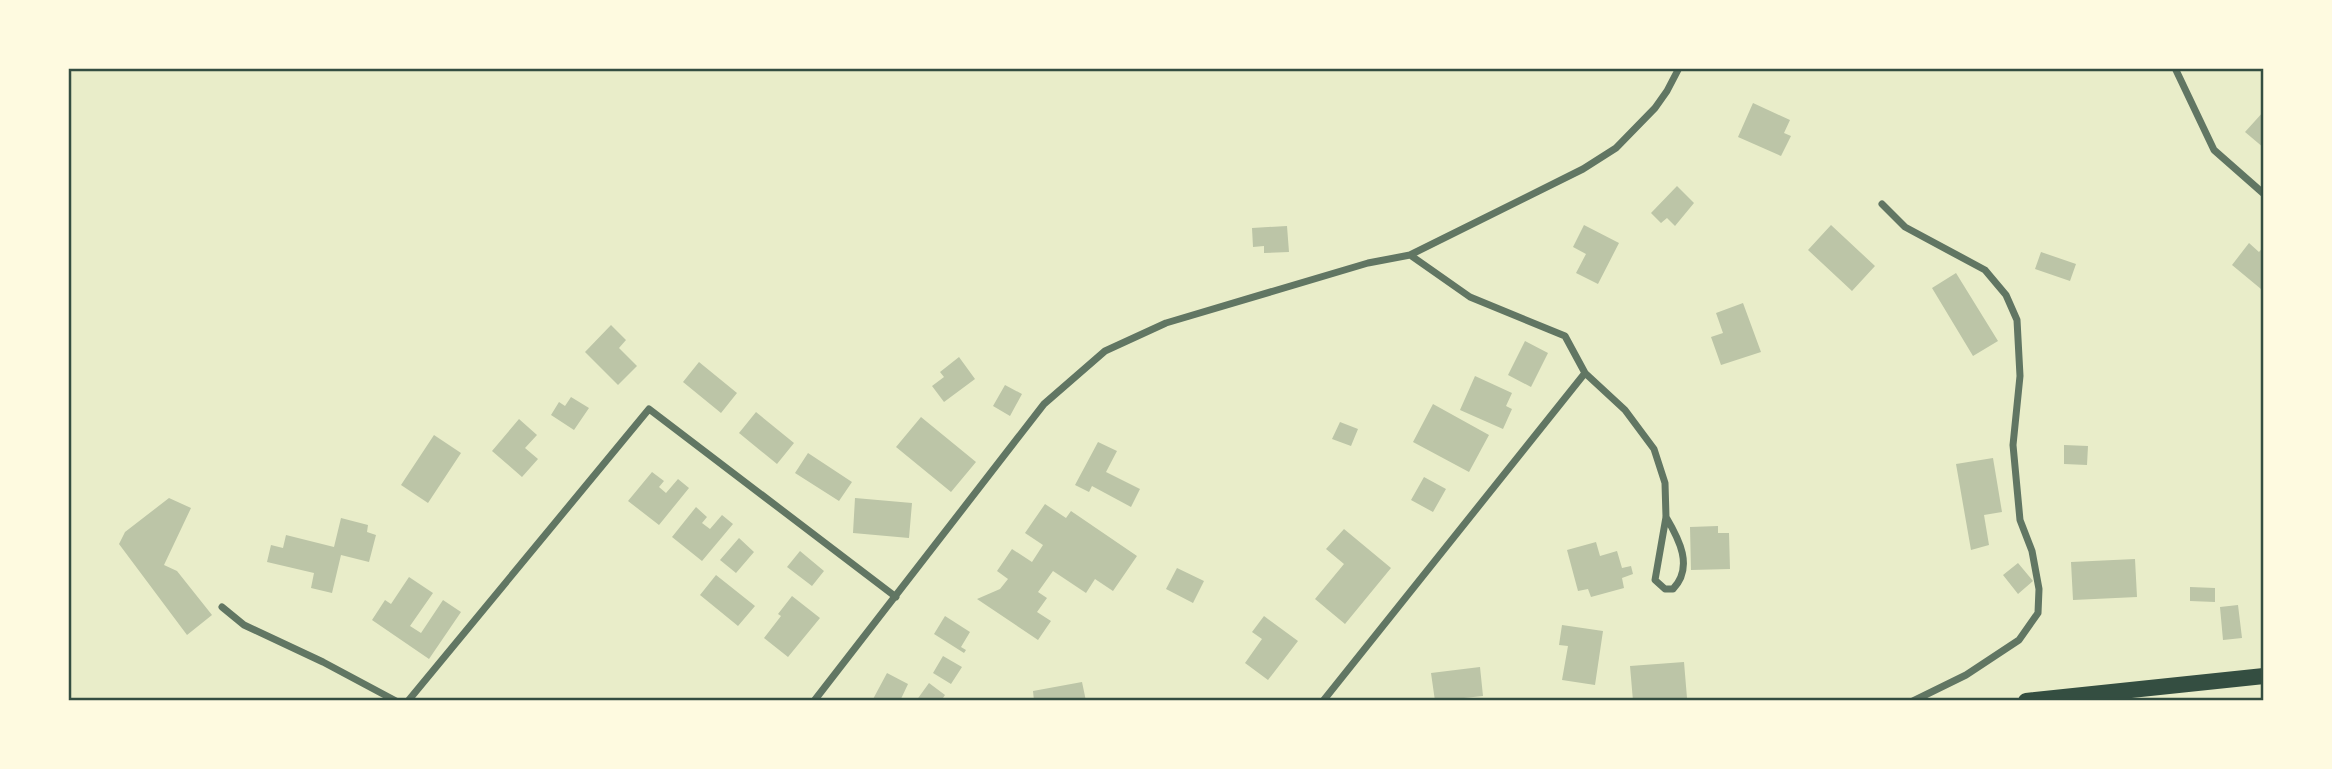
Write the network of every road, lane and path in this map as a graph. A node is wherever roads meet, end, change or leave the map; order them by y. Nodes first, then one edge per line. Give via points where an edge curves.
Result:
1 (1679, 68) edge
2 (2175, 68) edge
3 (2264, 194) edge
4 (1882, 204) dead end
5 (1410, 255) junction
6 (1585, 373) junction
7 (1666, 517) junction
8 (896, 597) junction
9 (222, 607) dead end
10 (2264, 676) edge
11 (396, 701) edge
12 (408, 701) edge
13 (814, 701) edge
14 (1323, 701) edge
15 (1913, 701) edge
16 (2026, 701) edge

1 - 5 street via 1655,108 1616,148
2 - 3 street via 2214,150
4 - 15 street via 1905,227 1985,270 2007,295 2017,320 2020,376 2013,445 2020,520 2039,589 2038,613 2020,640 1966,675
5 - 6 street via 1470,296 1565,336
5 - 8 street via 1368,263 1166,323 1105,351 1044,404
6 - 7 street via 1625,410 1654,449 1665,483
6 - 14 street
7 - 7 street via 1681,544 1684,569 1674,589 1665,589 1655,579
8 - 12 street via 649,409
8 - 13 street
9 - 11 street via 244,625
10 - 16 main road

